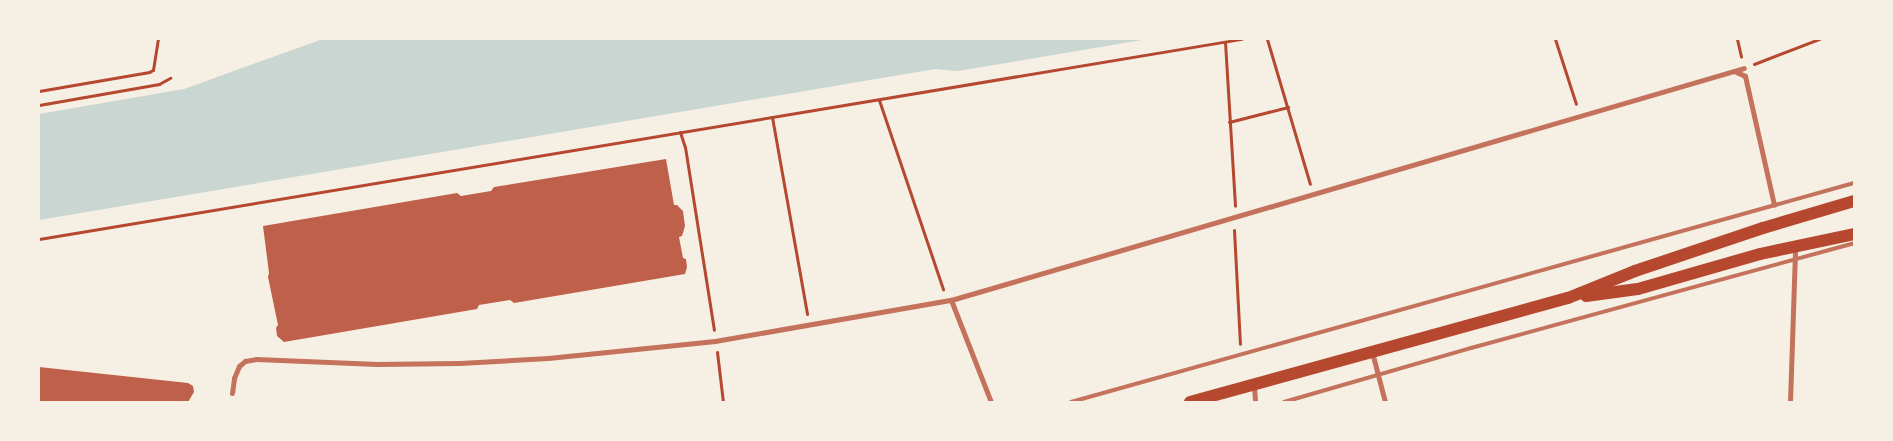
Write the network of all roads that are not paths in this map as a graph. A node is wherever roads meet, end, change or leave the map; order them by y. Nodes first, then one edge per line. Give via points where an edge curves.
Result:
1 (1744, 68) road end
2 (1730, 71) junction
3 (1854, 183) edge
4 (1854, 201) edge
5 (1774, 205) junction
6 (1854, 234) edge
7 (1854, 243) edge
8 (1795, 246) junction
9 (1795, 260) junction
10 (1568, 298) junction
11 (950, 300) junction
12 (1372, 352) junction
13 (1378, 376) junction
14 (1254, 385) junction
15 (232, 393) dead end
16 (991, 402) edge
17 (1071, 402) edge
18 (1190, 402) edge
19 (1255, 402) edge
20 (1284, 402) edge
21 (1385, 402) edge
22 (1790, 402) edge

1 - 2 street
2 - 5 street via 1745,76
2 - 11 street
3 - 5 lane
4 - 10 main road via 1635,271
5 - 17 lane
6 - 8 main road
7 - 9 lane
8 - 9 street
8 - 10 main road via 1638,289
9 - 13 lane
9 - 22 street
10 - 12 main road
11 - 15 street via 716,340 626,351 460,363 377,364 256,359 239,366
11 - 16 street
12 - 13 street
12 - 14 main road
13 - 20 lane
13 - 21 street
14 - 18 main road
14 - 19 street

